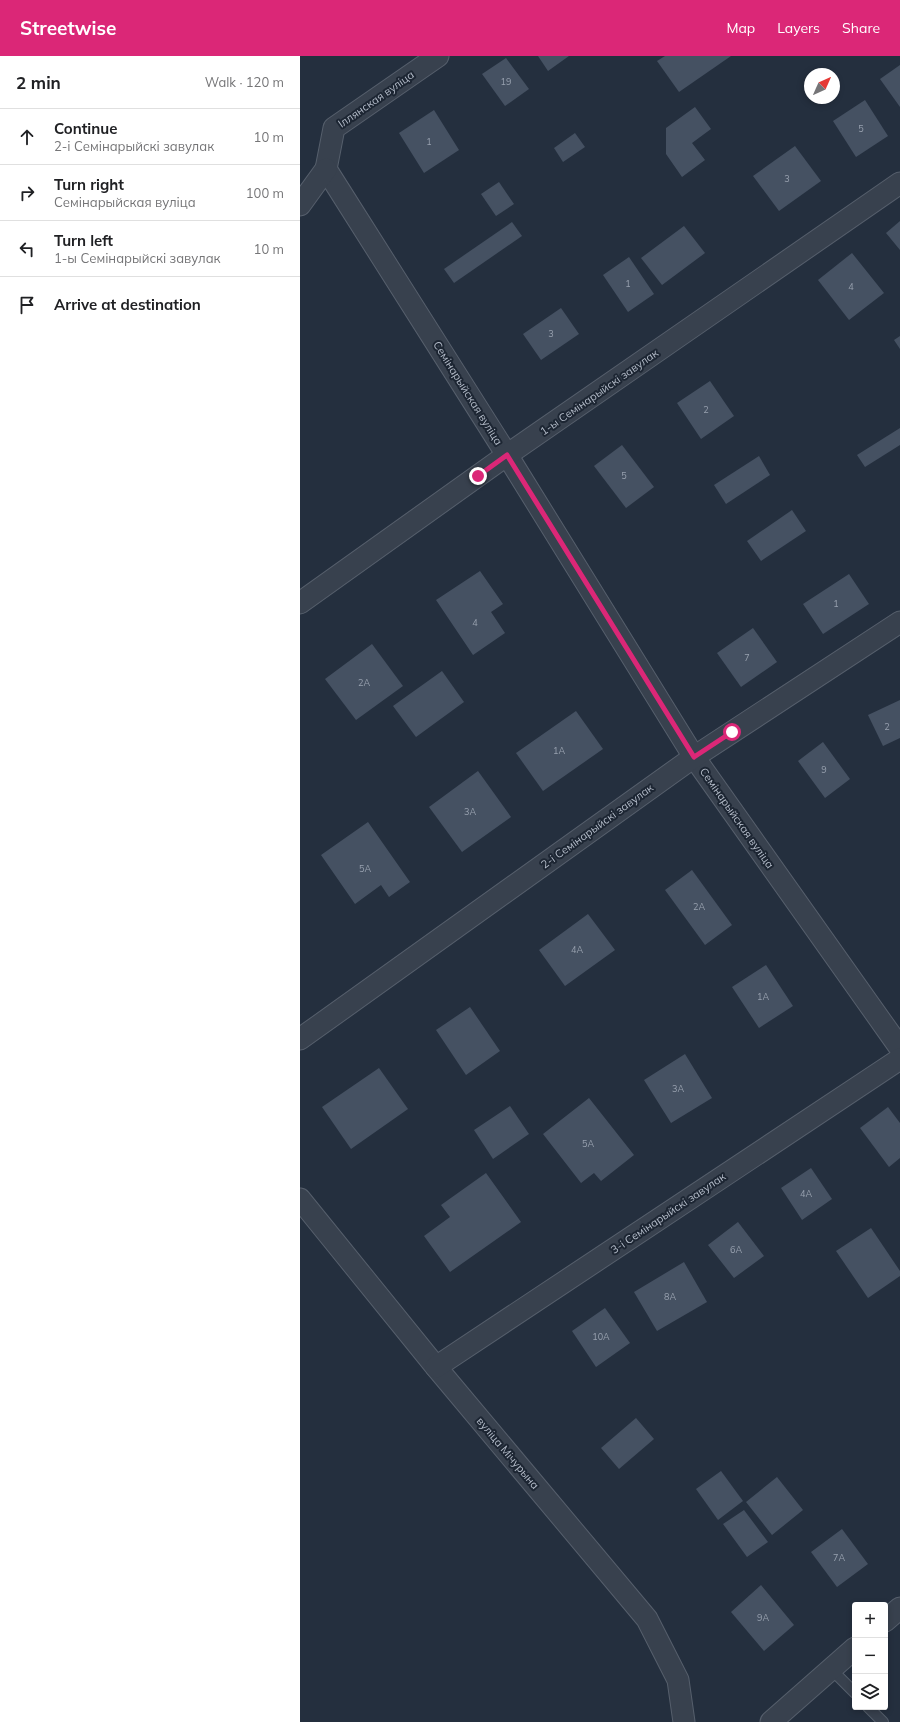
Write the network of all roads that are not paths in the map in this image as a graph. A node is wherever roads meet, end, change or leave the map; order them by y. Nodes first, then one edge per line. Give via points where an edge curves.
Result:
1 (438, 56) edge
2 (326, 169) junction
3 (900, 184) edge
4 (300, 205) edge
5 (507, 455) junction
6 (300, 603) edge
7 (900, 622) edge
8 (694, 757) junction
9 (300, 1039) edge
10 (900, 1048) edge
11 (900, 1059) edge
12 (300, 1199) edge
13 (436, 1367) junction
14 (900, 1608) edge
15 (888, 1618) edge
16 (852, 1651) edge
17 (831, 1669) junction
18 (852, 1690) edge
19 (871, 1710) edge
20 (684, 1722) edge
21 (771, 1722) edge
22 (883, 1722) edge

1 - 2 street, Іллянская вуліца via 334,128
2 - 4 street
2 - 5 street, Семінарыйская вуліца
3 - 5 street, 1-ы Семінарыйскі завулак
5 - 6 street, 1-ы Семінарыйскі завулак
5 - 8 street, Семінарыйская вуліца
7 - 8 street, 2-і Семінарыйскі завулак
8 - 9 street, 2-і Семінарыйскі завулак
8 - 10 street, Семінарыйская вуліца
11 - 13 street, 3-і Семінарыйскі завулак
12 - 13 street, вуліца Мічурына
13 - 20 street, вуліца Мічурына via 646,1619 678,1680
14 - 15 street
16 - 17 street
17 - 18 lane
17 - 21 street
19 - 22 lane

